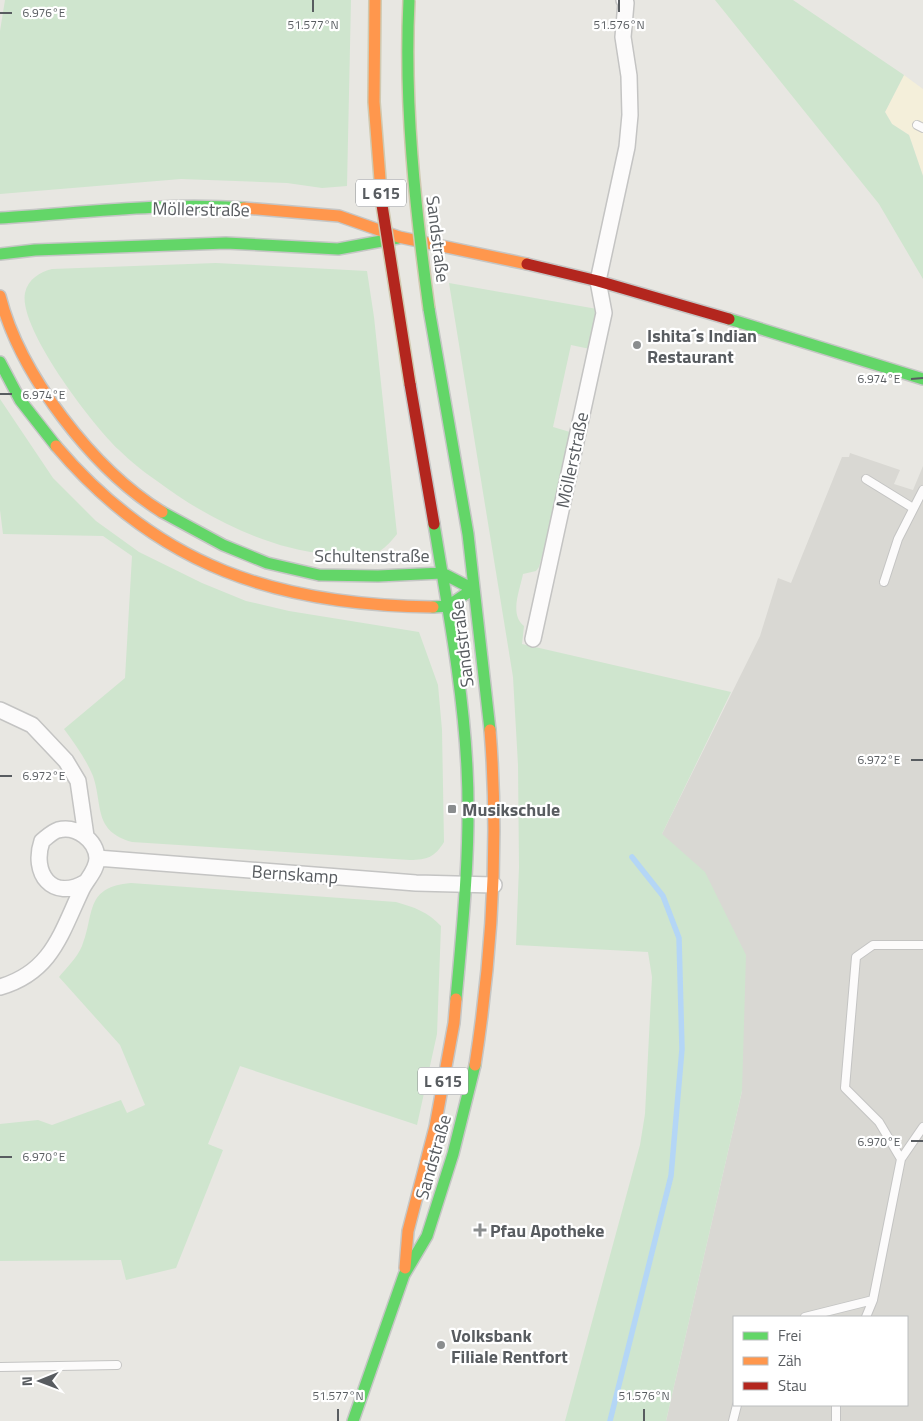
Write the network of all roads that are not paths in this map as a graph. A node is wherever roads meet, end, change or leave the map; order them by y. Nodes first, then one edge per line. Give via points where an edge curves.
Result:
1 (375, 0) edge
2 (408, 0) edge
3 (624, 0) edge
4 (0, 218) edge
5 (399, 238) junction
6 (0, 254) edge
7 (598, 282) junction
8 (0, 296) edge
9 (0, 362) edge
10 (923, 379) edge
11 (866, 479) dead end
12 (923, 490) edge
13 (914, 508) junction
14 (442, 572) junction
15 (884, 582) dead end
16 (473, 589) junction
17 (448, 606) junction
18 (533, 639) dead end
19 (0, 710) edge
20 (86, 836) junction
21 (97, 858) junction
22 (86, 882) junction
23 (465, 884) junction
24 (494, 885) junction
25 (923, 945) edge
26 (0, 988) edge
27 (923, 1127) edge
28 (901, 1159) junction
29 (404, 1275) junction
30 (872, 1300) junction
31 (809, 1316) edge
32 (866, 1316) edge
33 (117, 1365) dead end
34 (0, 1367) edge
35 (736, 1406) edge
36 (836, 1406) edge
37 (354, 1421) edge
38 (733, 1421) edge
39 (836, 1421) edge

1 - 14 main road, Sandstraße / L 615, bridge via 373,100 386,245
2 - 16 main road, Sandstraße / L 615, bridge via 408,134 416,218 468,534
3 - 7 street, Möllerstraße via 623,36 630,96 627,146
4 - 5 main road, Möllerstraße via 218,206 339,216
5 - 6 main road, Möllerstraße via 338,249 226,243
5 - 7 main road, Möllerstraße via 462,249
7 - 10 main road, Möllerstraße
7 - 18 street, Möllerstraße via 604,313
8 - 14 main road, Schultenstraße via 4,312 33,372 65,422 136,496 181,524 268,563 319,575
9 - 17 main road via 33,418 69,466 110,506 158,539 210,567 265,589 330,602
11 - 13 lane
12 - 13 lane
13 - 15 lane via 898,539
14 - 16 main road, Schultenstraße
14 - 17 main road, Sandstraße / L 615
16 - 17 main road
16 - 24 main road, Sandstraße / L 615 via 490,733
17 - 23 main road, Sandstraße / L 615 via 467,767
19 - 20 street via 32,725 66,761 78,781
20 - 21 street
20 - 22 street via 68,829 59,830 42,840 38,860 44,878 59,888 77,887
21 - 22 street via 94,871
21 - 23 street, Bernskamp
22 - 26 street via 51,954 16,983
23 - 24 street, Bernskamp
23 - 29 main road, Sandstraße / L 615 via 454,1022 435,1127 408,1231
24 - 29 main road, Sandstraße / L 615 via 486,995 473,1076 427,1236
25 - 28 lane via 873,945 856,957 845,1088 879,1122
27 - 28 lane
28 - 30 lane
29 - 37 main road, Sandstraße / L 615
30 - 31 lane
30 - 32 lane
33 - 34 lane
35 - 38 lane
36 - 39 lane

